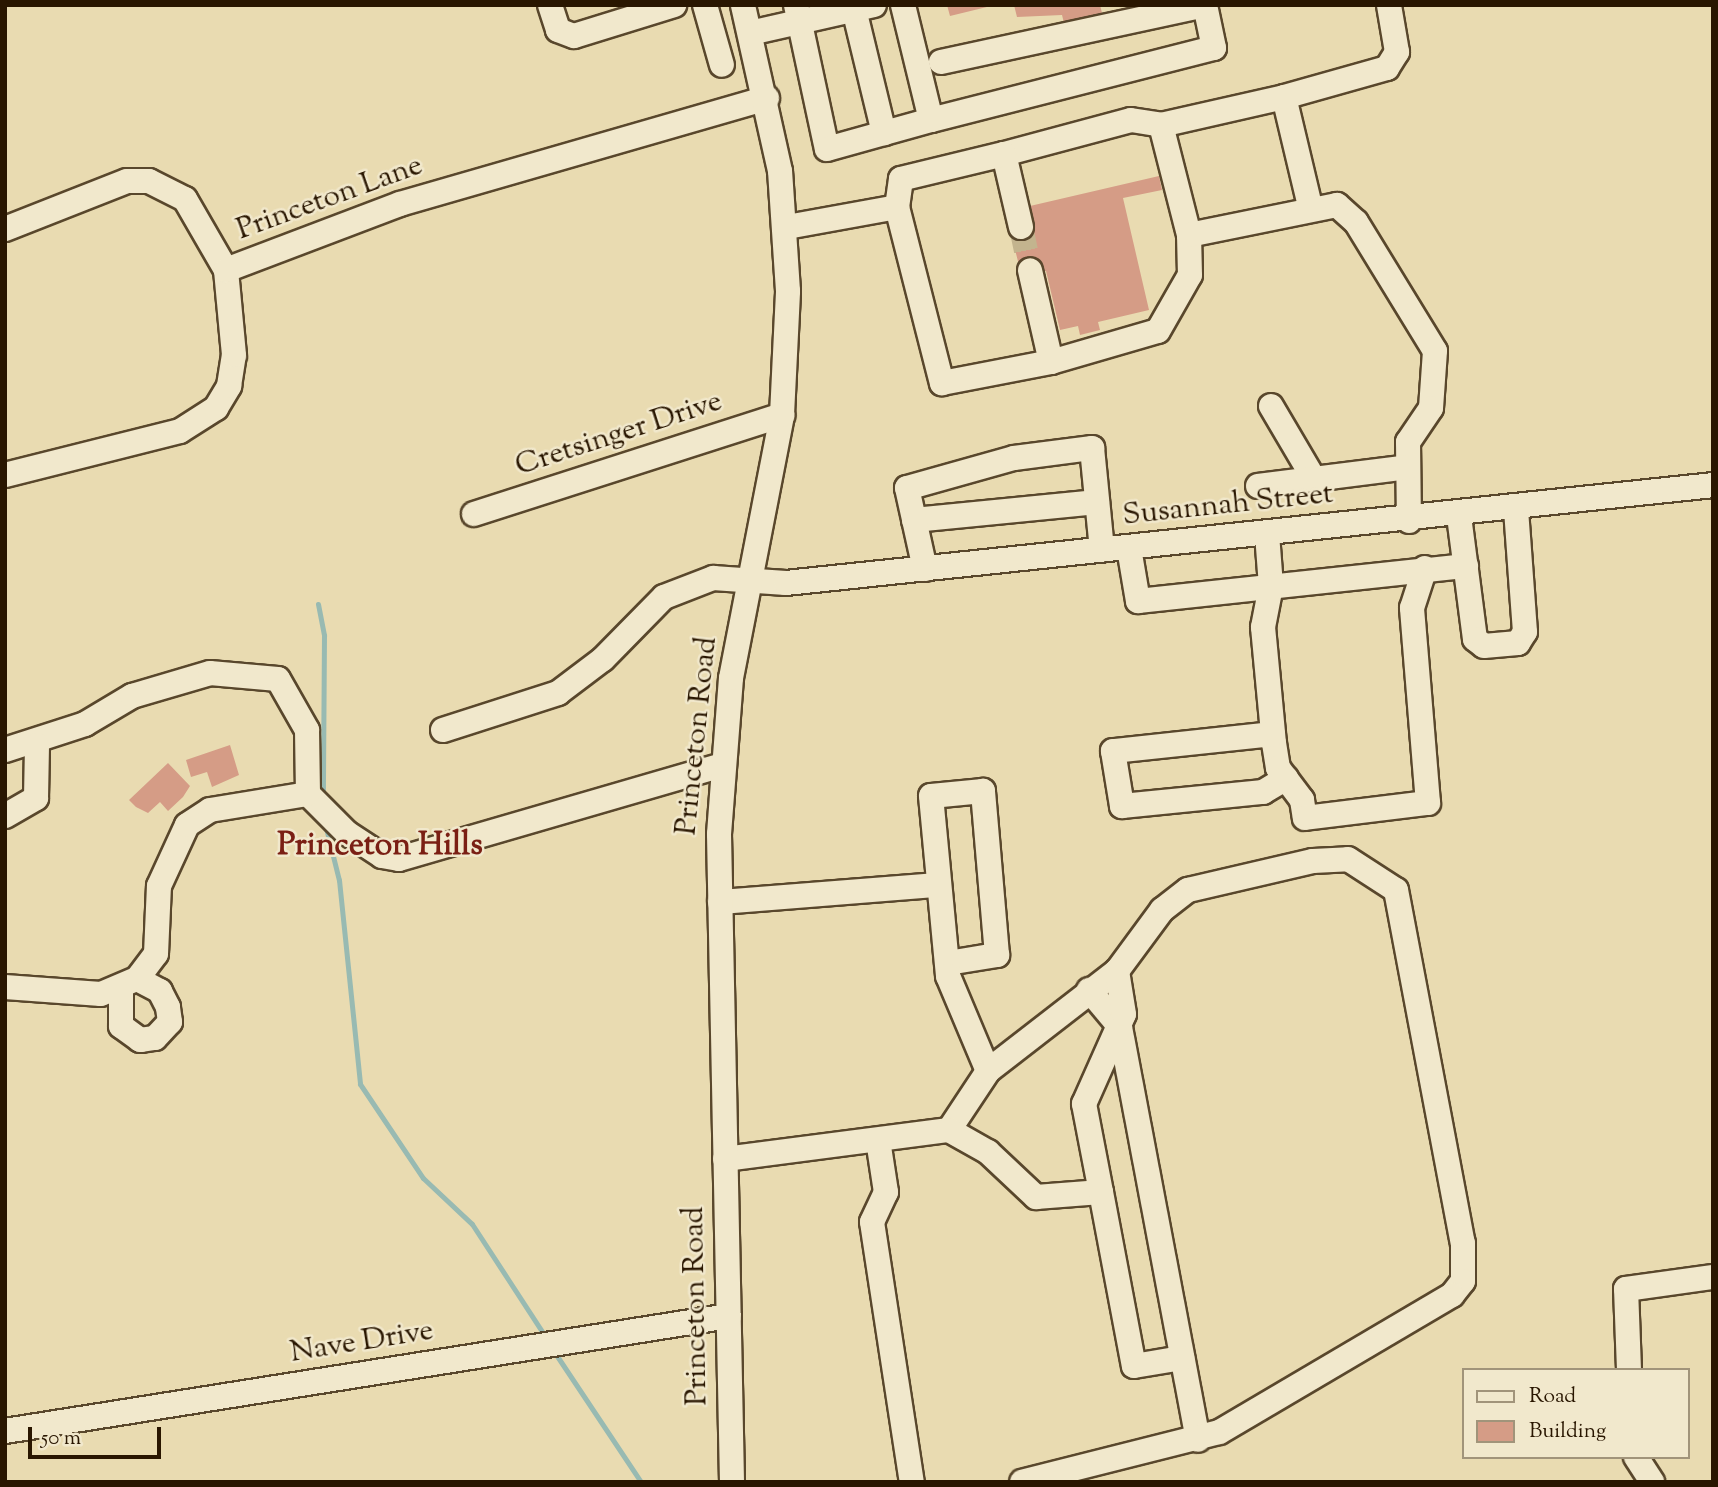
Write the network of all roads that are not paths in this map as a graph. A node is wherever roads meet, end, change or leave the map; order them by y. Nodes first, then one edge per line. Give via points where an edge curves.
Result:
1 (550, 5) edge
2 (674, 5) edge
3 (705, 5) edge
4 (743, 5) edge
5 (903, 5) edge
6 (1205, 5) edge
7 (1389, 5) edge
8 (860, 7) edge
9 (798, 15) edge
10 (750, 33) junction
11 (941, 62) dead end
12 (722, 65) dead end
13 (1284, 97) junction
14 (767, 99) junction
15 (931, 120) junction
16 (1161, 125) junction
17 (884, 133) junction
18 (1004, 154) junction
19 (1310, 206) junction
20 (897, 207) junction
21 (787, 227) junction
22 (1021, 227) tunnel mouth
23 (5, 229) edge
24 (1189, 235) junction
25 (226, 270) junction
26 (1030, 270) tunnel mouth
27 (1051, 362) junction
28 (1271, 406) dead end
29 (782, 415) junction
30 (1408, 467) junction
31 (5, 475) edge
32 (1314, 479) junction
33 (1713, 485) edge
34 (1258, 486) dead end
35 (1097, 502) junction
36 (1516, 510) junction
37 (474, 514) dead end
38 (1459, 516) junction
39 (914, 520) junction
40 (1409, 521) junction
41 (1267, 534) junction
42 (1129, 548) junction
43 (1102, 550) junction
44 (1466, 566) junction
45 (1425, 568) junction
46 (925, 569) junction
47 (750, 576) junction
48 (1271, 586) junction
49 (443, 730) dead end
50 (1273, 734) junction
51 (37, 744) junction
52 (5, 750) edge
53 (722, 765) junction
54 (1286, 778) junction
55 (308, 794) junction
56 (5, 816) edge
57 (938, 886) junction
58 (720, 902) junction
59 (948, 963) junction
60 (1116, 971) junction
61 (5, 987) edge
62 (1089, 990) junction
63 (1120, 1027) junction
64 (988, 1071) junction
65 (949, 1130) junction
66 (878, 1140) junction
67 (725, 1159) junction
68 (1101, 1192) junction
69 (1713, 1277) edge
70 (729, 1317) junction
71 (1182, 1358) junction
72 (1629, 1368) edge
73 (5, 1432) edge
74 (1198, 1440) junction
75 (1637, 1459) edge
76 (1084, 1475) edge
77 (732, 1482) edge
78 (912, 1482) edge
79 (1024, 1482) edge
80 (1652, 1482) edge

1 - 2 street via 558,30 574,36
3 - 12 street
4 - 10 street, Princeton Road
5 - 15 street
6 - 11 street
6 - 15 street via 1214,48
7 - 13 street via 1397,52 1387,68
8 - 9 street
8 - 17 street
9 - 10 street
9 - 17 street via 827,149
10 - 14 street, Princeton Road
13 - 16 street
13 - 19 street
14 - 21 street, Princeton Road
14 - 25 street, Princeton Lane via 400,204
15 - 17 street
16 - 18 street via 1131,120
16 - 24 street
18 - 20 street via 901,179
18 - 22 street
19 - 24 street
19 - 30 street via 1326,202 1348,212 1435,351 1431,408 1408,442
20 - 21 street
20 - 27 street via 942,383
21 - 29 street, Princeton Road
23 - 25 street via 127,181 149,181 185,199
24 - 27 street via 1190,275 1158,331
25 - 31 street, Princeton Lane via 234,355 216,408 180,432
26 - 27 street
28 - 32 street
29 - 37 street, Cretsinger Drive
29 - 47 street, Princeton Road
30 - 32 street
30 - 40 street
32 - 34 street
33 - 36 street, Susannah Street
35 - 39 street
35 - 39 street via 1092,448 1014,458 907,488
35 - 43 street
36 - 38 street, Susannah Street
36 - 44 street via 1525,632 1518,643 1478,644
38 - 40 street, Susannah Street
38 - 44 street
39 - 46 street
40 - 41 street, Susannah Street
41 - 42 street, Susannah Street
41 - 48 street
42 - 43 street, Susannah Street
42 - 48 street via 1138,601
43 - 46 street, Susannah Street
44 - 45 street
45 - 48 street
45 - 54 street via 1412,608 1428,803 1305,818 1302,800
46 - 47 street, Susannah Street via 786,583
47 - 49 street, Susannah Street via 713,578 664,597 603,659 558,693
47 - 53 street, Princeton Road
48 - 50 street via 1263,627
50 - 54 street
50 - 54 street via 1113,751 1122,806 1263,792
51 - 52 street
51 - 55 street via 132,696 210,673 278,679 307,730
51 - 56 street via 36,798
53 - 55 street via 399,859 382,856 347,833
53 - 58 street, Princeton Road
55 - 61 street via 210,810 187,825 159,886 156,954 129,983 100,994
57 - 58 street
57 - 59 street
57 - 59 street via 931,796 983,791 997,955
58 - 67 street, Princeton Road
59 - 64 street via 965,1029
60 - 62 street
60 - 63 street
60 - 74 street via 1162,910 1188,890 1329,860 1348,859 1383,876 1396,890 1461,1230 1466,1265 1452,1295 1263,1410
62 - 63 street
62 - 64 street
63 - 68 street via 1084,1104
63 - 71 street
64 - 65 street
65 - 66 street
65 - 68 street via 988,1152 1036,1197 1069,1200
66 - 67 street
66 - 78 street via 886,1192 872,1222
67 - 70 street, Princeton Road
68 - 71 street via 1134,1366
69 - 72 street via 1626,1289
70 - 73 street, Nave Drive
70 - 77 street, Princeton Road
71 - 74 street
74 - 76 street
75 - 80 street
76 - 79 street

